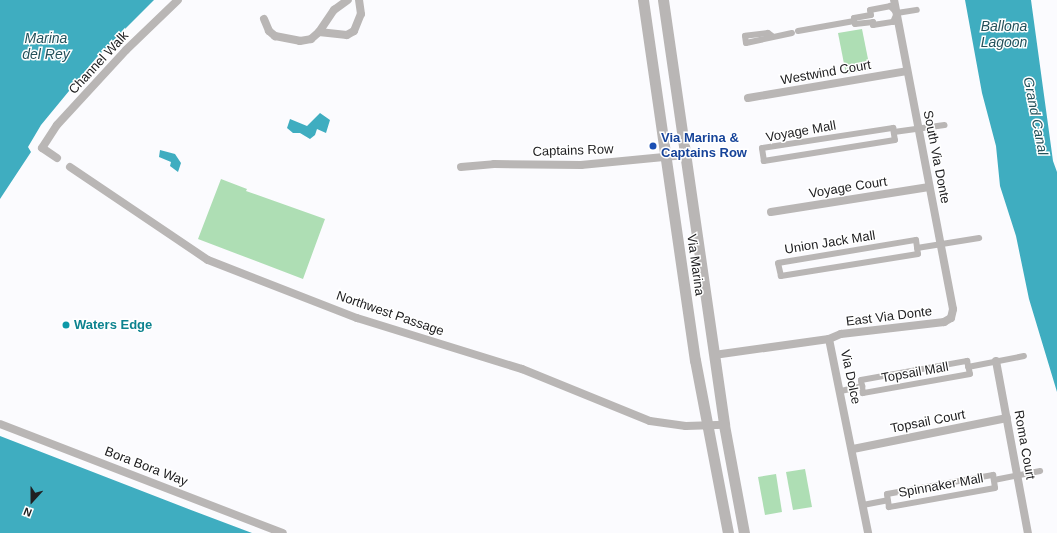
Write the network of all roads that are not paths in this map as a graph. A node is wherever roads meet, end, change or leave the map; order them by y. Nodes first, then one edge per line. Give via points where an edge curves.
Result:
1 (178, 0) edge
2 (348, 0) edge
3 (359, 0) edge
4 (643, 0) edge
5 (663, 0) edge
6 (894, 0) edge
7 (917, 10) dead end
8 (897, 14) junction
9 (264, 19) dead end
10 (854, 21) junction
11 (319, 32) junction
12 (772, 36) dead end
13 (907, 71) junction
14 (748, 98) dead end
15 (945, 125) dead end
16 (918, 129) junction
17 (894, 132) junction
18 (685, 155) junction
19 (665, 157) junction
20 (57, 158) dead end
21 (70, 167) dead end
22 (461, 167) dead end
23 (929, 188) junction
24 (771, 212) dead end
25 (980, 238) dead end
26 (940, 244) junction
27 (917, 248) junction
28 (951, 318) joint
29 (829, 339) junction
30 (714, 355) junction
31 (1024, 356) dead end
32 (996, 362) junction
33 (968, 367) junction
34 (862, 386) junction
35 (841, 391) junction
36 (1007, 418) junction
37 (0, 424) edge
38 (724, 424) junction
39 (708, 425) junction
40 (853, 448) junction
41 (1040, 471) dead end
42 (1018, 476) junction
43 (994, 480) junction
44 (888, 500) junction
45 (863, 505) junction
46 (283, 533) edge
47 (728, 533) edge
48 (744, 533) edge
49 (868, 533) edge
50 (1028, 533) edge

1 - 20 street, Channel Walk via 126,50 57,125 42,148
2 - 11 street via 334,10
3 - 11 street via 361,14 354,31 346,35
4 - 19 street, Via Marina
5 - 18 street, Via Marina
6 - 8 street, South Via Donte
7 - 8 street
8 - 10 street via 893,22 873,25 873,22 855,24
8 - 10 street via 890,6 870,10 871,15 854,18
8 - 13 street, South Via Donte
9 - 11 street via 269,31 284,40 300,41
10 - 12 street
13 - 14 street, Westwind Court
13 - 16 street, South Via Donte
15 - 16 street, Voyage Mall
16 - 17 street, Voyage Mall
16 - 23 street, South Via Donte
17 - 17 street, Voyage Mall via 895,140 764,160 762,148 893,128
18 - 19 street, Captains Row
18 - 30 street, Via Marina
19 - 22 street, Captains Row via 581,165 494,164
19 - 39 street, Via Marina via 695,360
21 - 39 street, Northwest Passage via 208,260 357,318 522,369 650,421 686,426
23 - 24 street, Voyage Court
23 - 26 street, South Via Donte
25 - 26 street, Union Jack Mall
26 - 27 street, Union Jack Mall
26 - 28 street, South Via Donte via 952,309
27 - 27 street, Union Jack Mall via 918,254 781,276 778,263 916,240
28 - 29 street, East Via Donte via 944,322 841,334
29 - 30 street, Via Dolce
29 - 35 street, Via Dolce
30 - 38 street, Via Marina
31 - 32 street, Topsail Mall
32 - 33 street, Topsail Mall
32 - 36 street, Roma Court
33 - 34 street, Topsail Mall via 967,361 861,380
33 - 34 street, Topsail Mall via 970,374 863,393
34 - 35 street, Topsail Mall
35 - 40 street, Via Dolce
36 - 40 street, Topsail Court
36 - 42 street, Roma Court
37 - 46 street, Bora Bora Way
38 - 39 street, Northwest Passage
38 - 48 street, Via Marina
39 - 47 street, Via Marina
40 - 45 street, Via Dolce
41 - 42 street, Spinnaker Mall
42 - 43 street, Spinnaker Mall
42 - 50 street, Roma Court
43 - 44 street, Spinnaker Mall via 993,475 887,494
43 - 44 street, Spinnaker Mall via 995,488 890,507
44 - 45 street, Spinnaker Mall
45 - 49 street, Via Dolce

